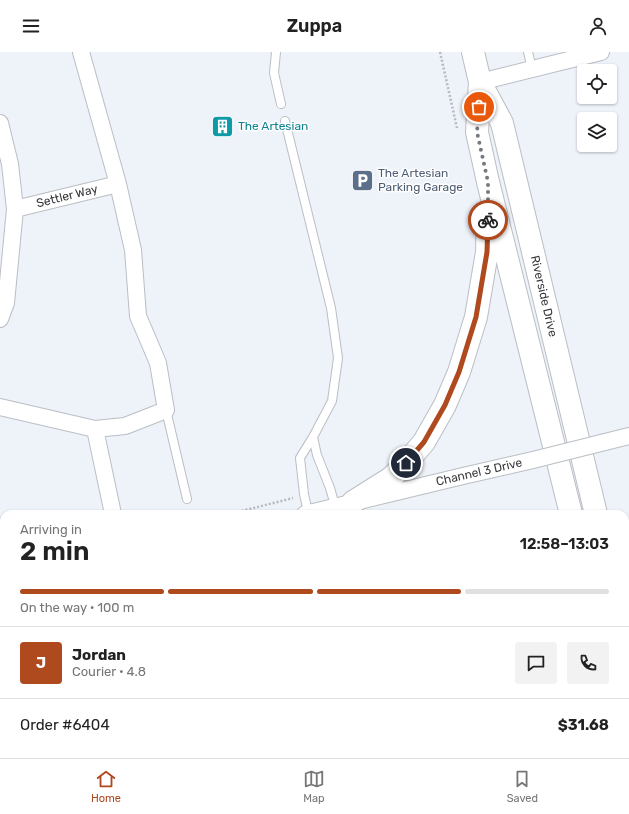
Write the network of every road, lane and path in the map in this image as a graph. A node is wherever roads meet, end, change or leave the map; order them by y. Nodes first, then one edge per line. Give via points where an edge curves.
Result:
1 (81, 52) edge
2 (276, 52) edge
3 (440, 52) edge
4 (473, 52) edge
5 (528, 52) edge
6 (601, 52) edge
7 (532, 69) junction
8 (480, 82) junction
9 (281, 104) dead end
10 (285, 121) dead end
11 (0, 123) edge
12 (457, 128) dead end
13 (488, 182) junction
14 (118, 184) junction
15 (15, 209) junction
16 (0, 319) edge
17 (0, 407) edge
18 (166, 410) junction
19 (95, 429) junction
20 (629, 436) edge
21 (313, 437) junction
22 (304, 494) junction
23 (187, 499) dead end
24 (353, 502) junction
25 (112, 510) edge
26 (246, 510) edge
27 (315, 510) edge
28 (325, 510) edge
29 (329, 510) edge
30 (570, 510) edge
31 (595, 510) edge

1 - 14 street
2 - 9 lane via 274,73
3 - 12 path
4 - 8 main road, Riverside Drive
5 - 7 lane
6 - 7 street
7 - 8 street
8 - 13 main road, Riverside Drive via 477,132
8 - 31 main road, Riverside Drive via 502,123
10 - 21 lane via 331,308 338,358 332,401
11 - 15 street via 10,164
13 - 24 main road via 487,252 476,317 459,372 445,405 424,442 391,478
13 - 30 main road, Riverside Drive
14 - 15 street, Settler Way
14 - 18 street via 133,250 138,316 158,363
15 - 16 street via 6,303
17 - 19 street
18 - 19 street via 125,426
18 - 23 lane
19 - 25 street
20 - 24 street, Channel 3 Drive, bridge
21 - 22 lane via 300,458
21 - 28 lane via 334,502
22 - 26 path
22 - 27 lane via 307,508
24 - 29 street, Channel 3 Drive

